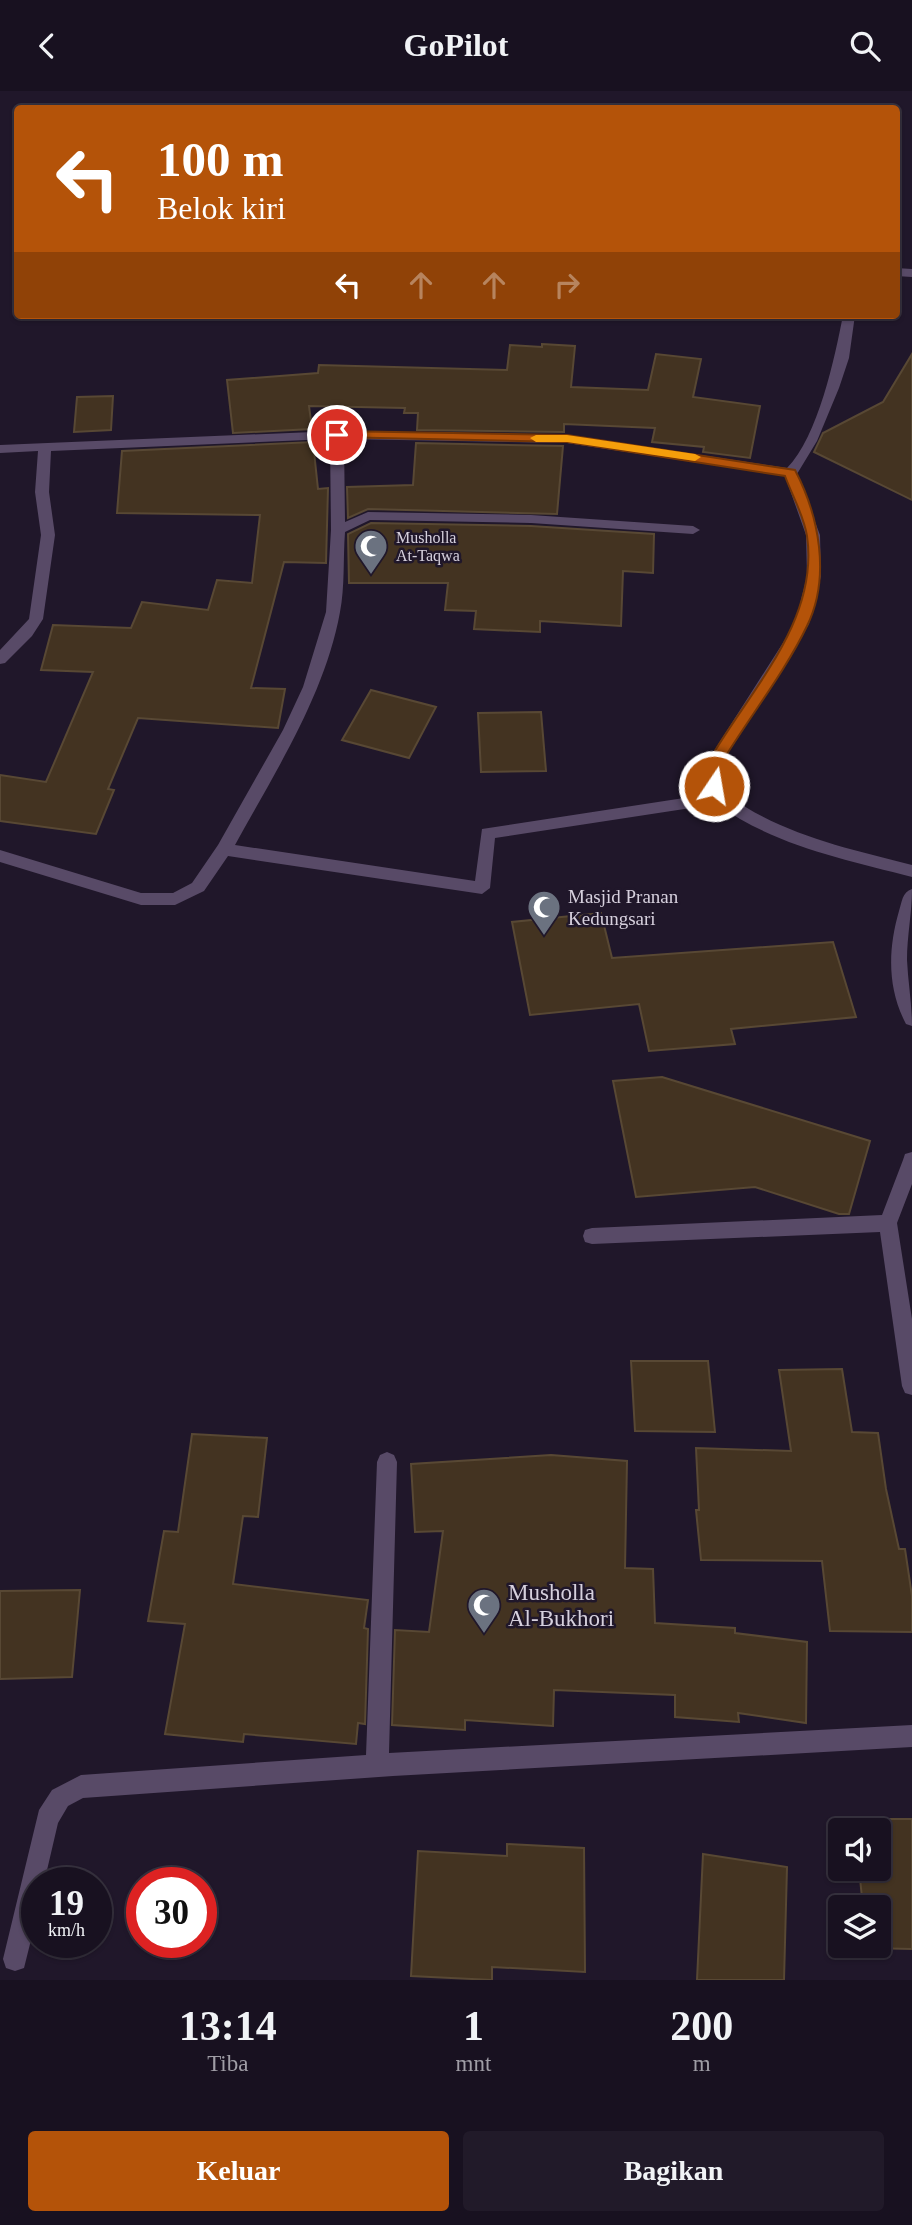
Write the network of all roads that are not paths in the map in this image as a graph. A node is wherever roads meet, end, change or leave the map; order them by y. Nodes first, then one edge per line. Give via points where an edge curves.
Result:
1 (848, 319) edge
2 (337, 435) junction
3 (45, 447) junction
4 (0, 449) edge
5 (790, 473) junction
6 (338, 530) junction
7 (693, 530) dead end
8 (0, 659) edge
9 (720, 798) junction
10 (224, 849) junction
11 (0, 856) edge
12 (912, 871) edge
13 (912, 895) edge
14 (912, 1019) edge
15 (912, 1160) edge
16 (888, 1223) junction
17 (592, 1236) dead end
18 (912, 1386) edge
19 (387, 1462) dead end
20 (912, 1736) edge
21 (377, 1764) junction
22 (15, 1959) dead end

1 - 5 street via 841,364 798,468
2 - 3 street
2 - 5 street via 567,439
2 - 6 street
3 - 4 street
3 - 8 street via 42,492 48,535 36,619
5 - 9 street via 813,535 814,576 802,624 720,754 713,773
6 - 7 street via 368,516 531,519
6 - 10 street via 333,612 310,687
9 - 10 street via 488,833 482,888
9 - 12 street via 740,815 771,829
10 - 11 street via 198,887 175,899 141,899
13 - 14 street via 898,944 898,976
15 - 16 street
16 - 17 street
16 - 18 street
19 - 21 street
20 - 21 street
21 - 22 street via 81,1787 60,1798 47,1818 38,1850

